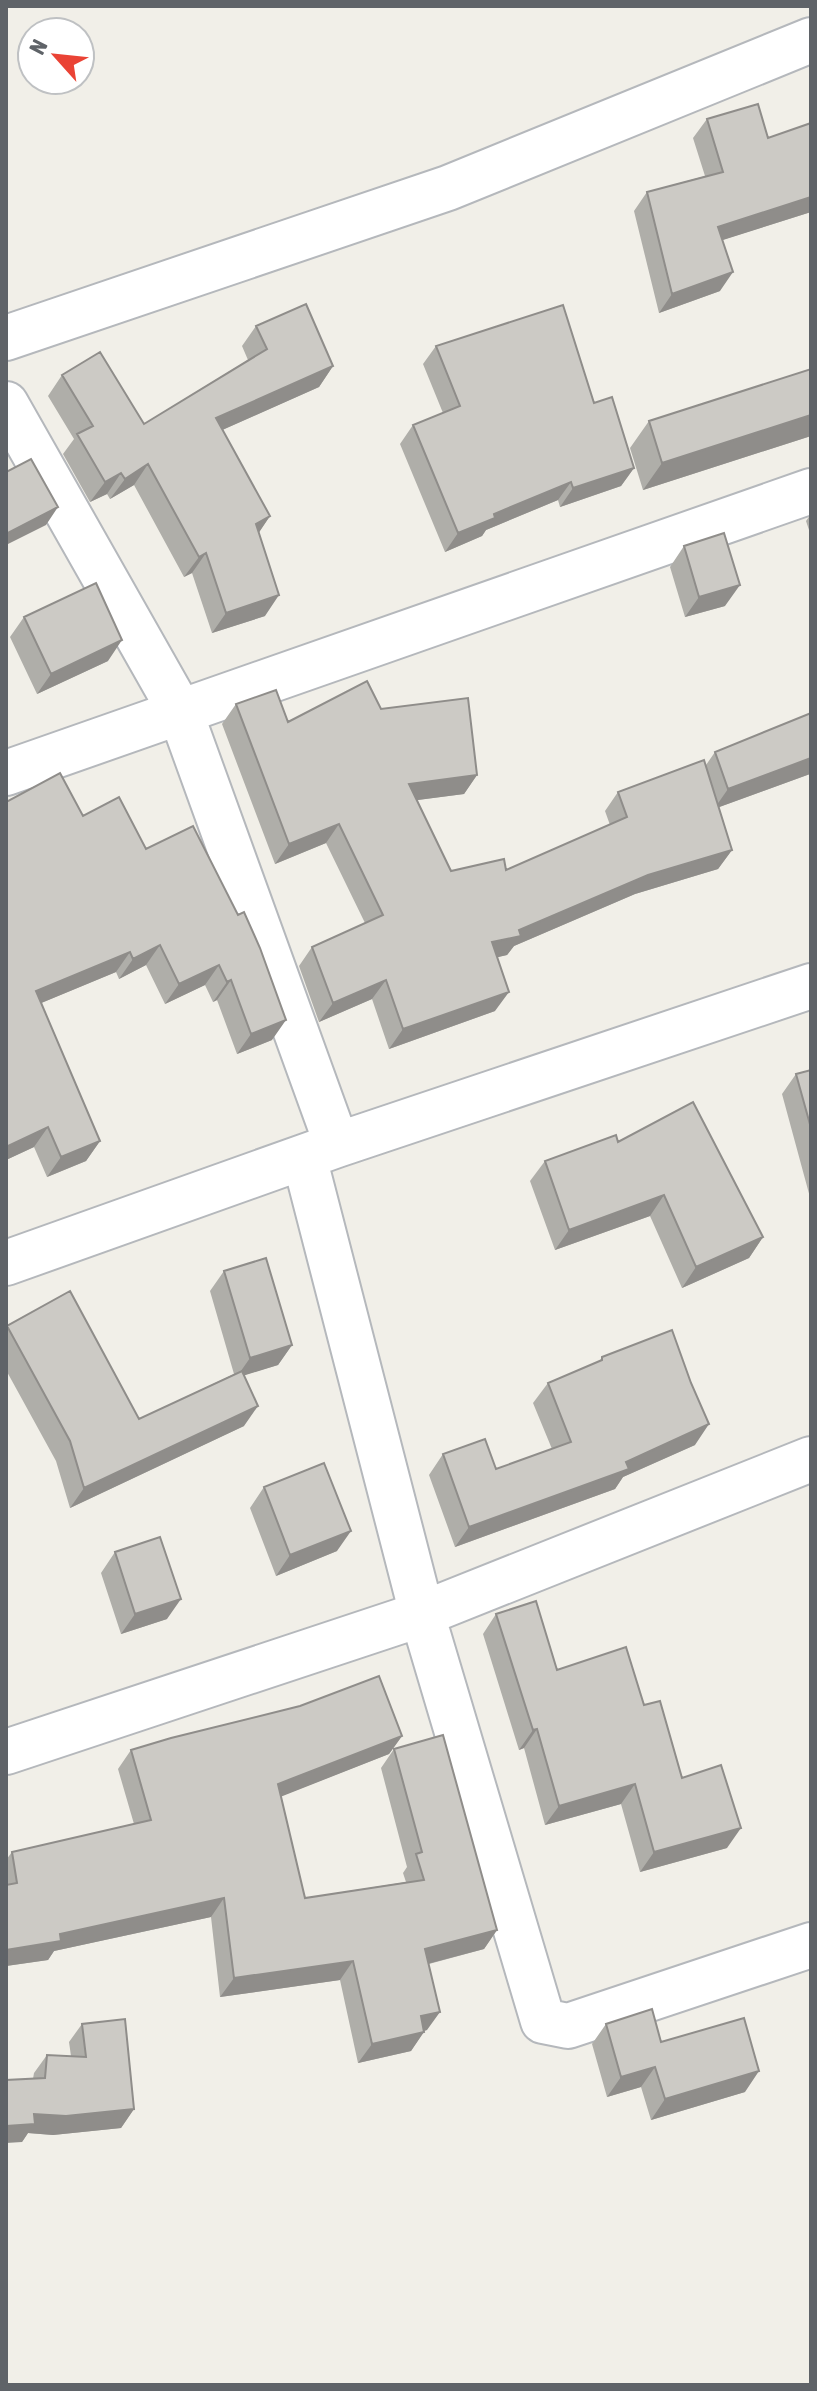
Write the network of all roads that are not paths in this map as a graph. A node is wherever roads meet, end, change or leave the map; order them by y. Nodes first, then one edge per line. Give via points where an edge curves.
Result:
1 (811, 40) edge
2 (6, 338) edge
3 (6, 404) edge
4 (811, 491) edge
5 (180, 711) junction
6 (6, 773) edge
7 (811, 986) edge
8 (321, 1151) junction
9 (6, 1263) edge
10 (811, 1459) edge
11 (422, 1614) junction
12 (6, 1752) edge
13 (811, 1945) edge

1 - 2 street via 448,188
3 - 5 street
4 - 5 street
5 - 6 street
5 - 8 street
7 - 8 street
8 - 9 street
8 - 11 street
10 - 11 street
11 - 12 street
11 - 13 street via 543,2021 568,2026

